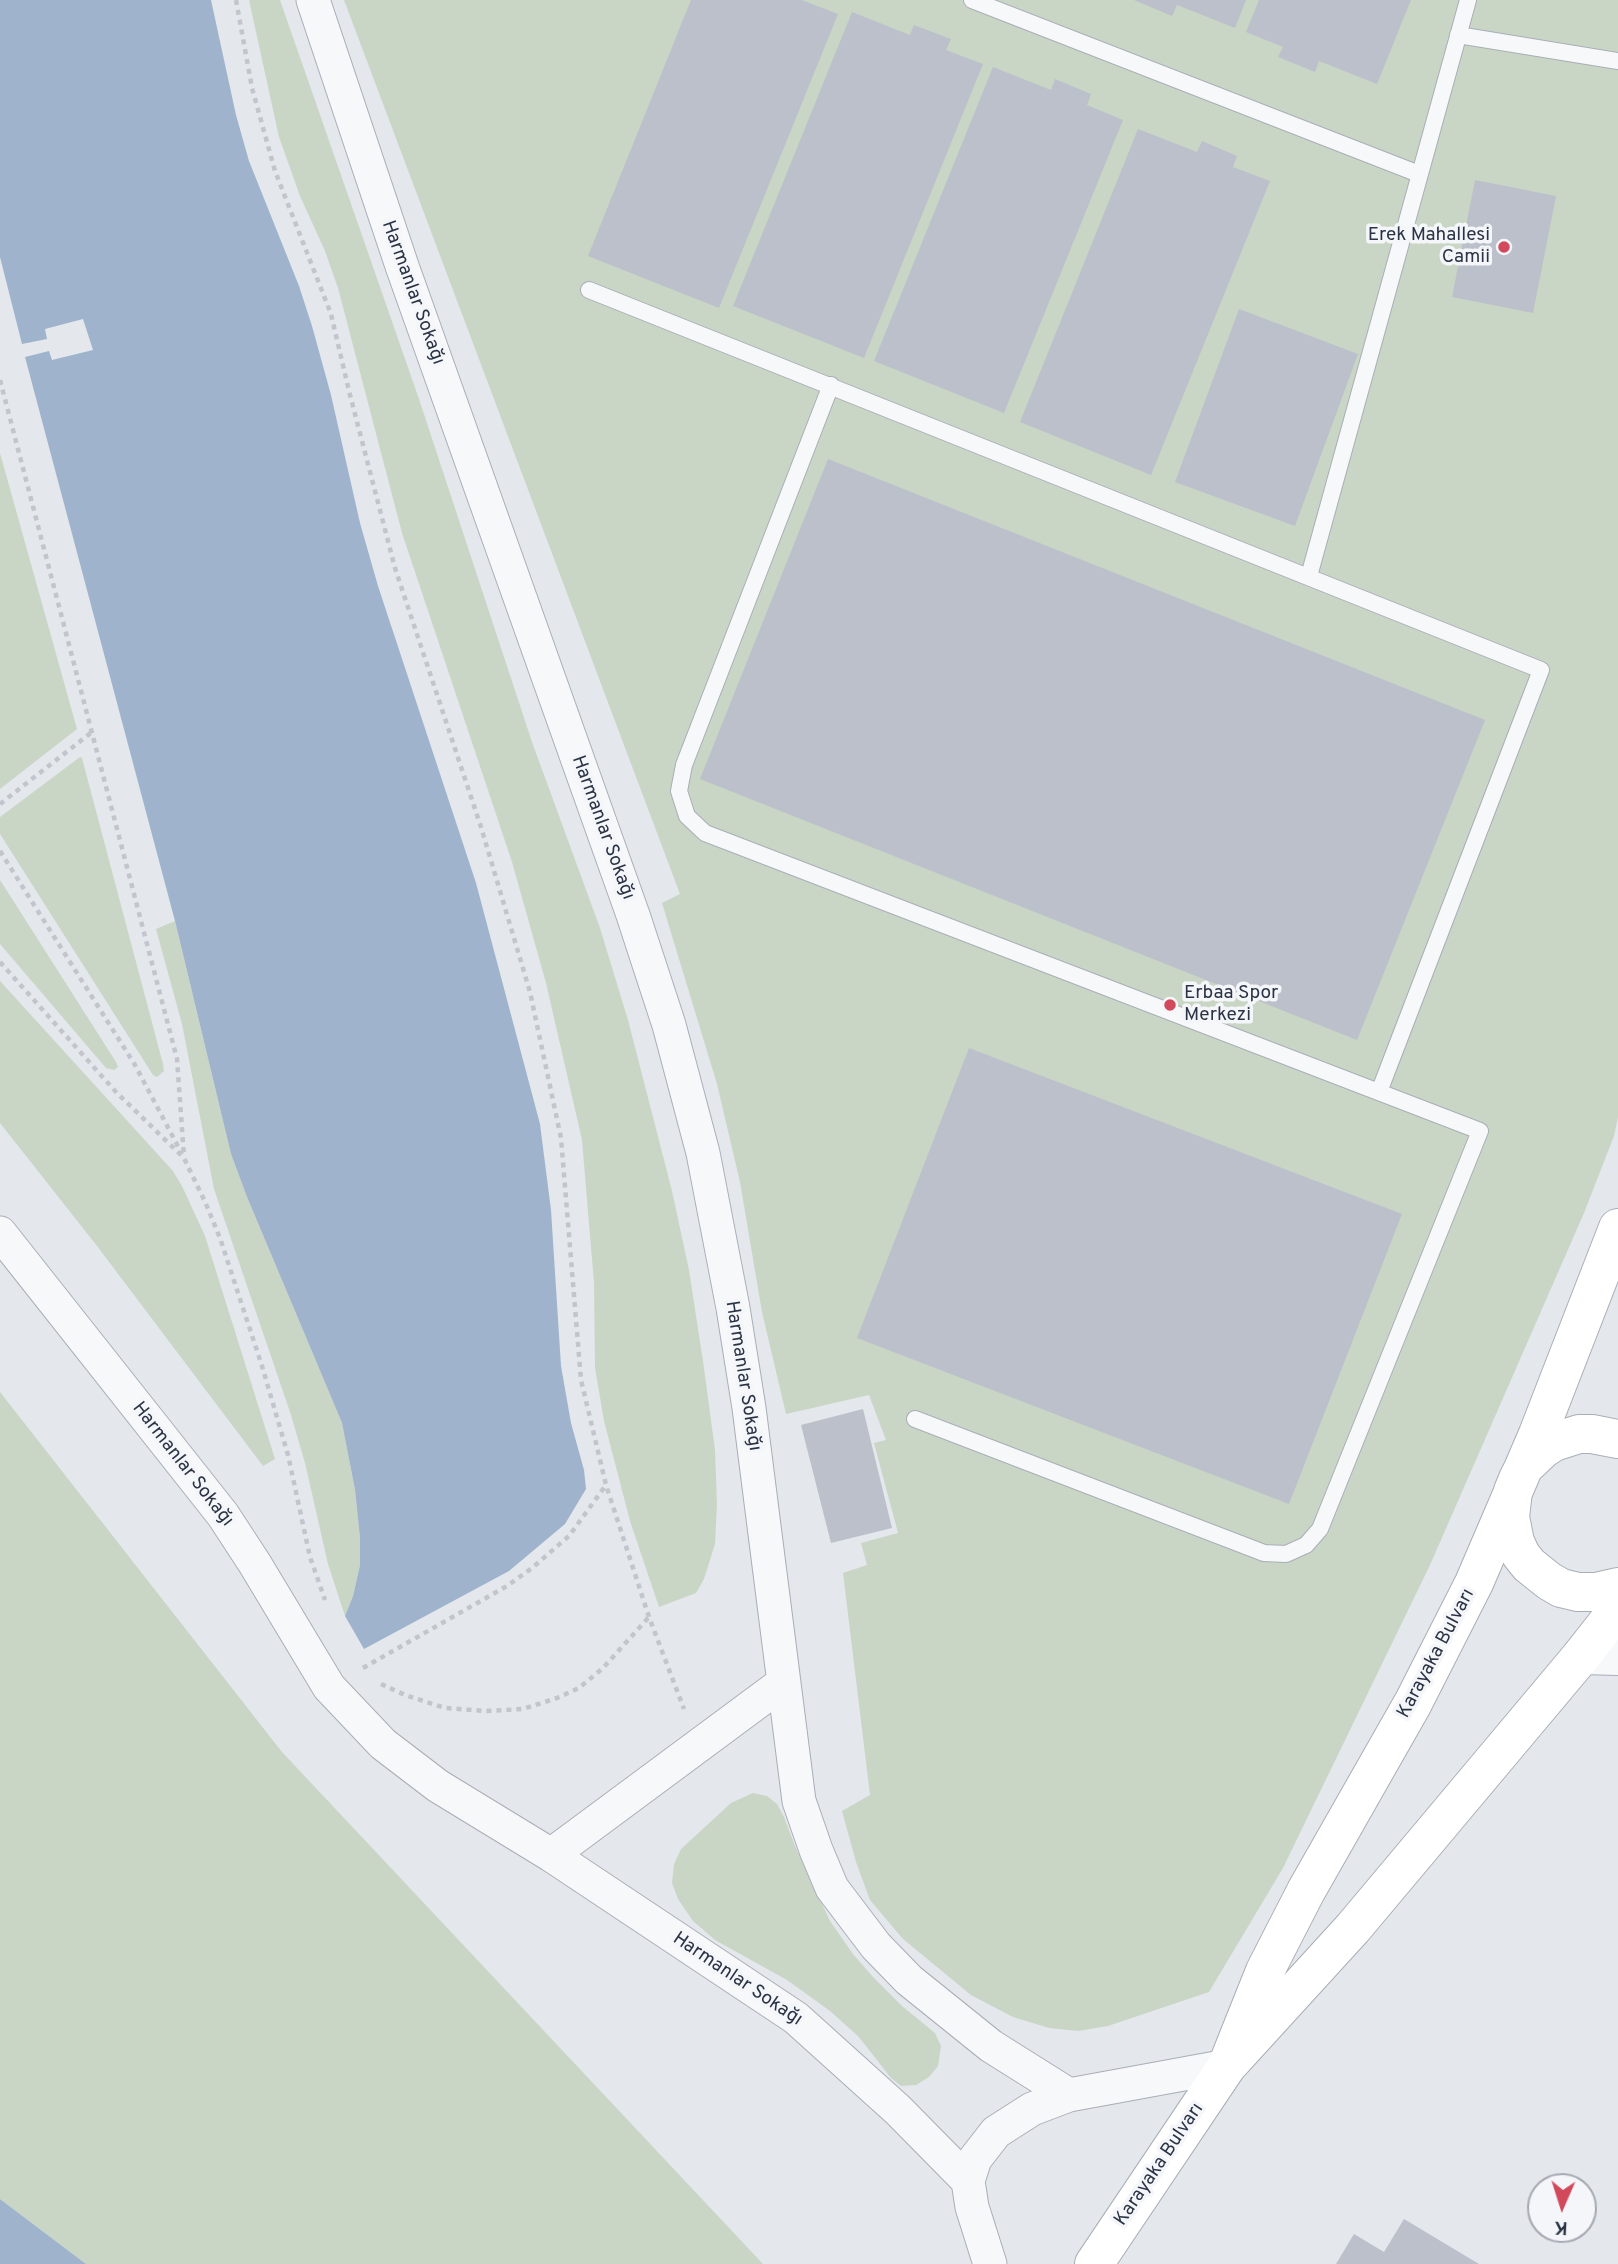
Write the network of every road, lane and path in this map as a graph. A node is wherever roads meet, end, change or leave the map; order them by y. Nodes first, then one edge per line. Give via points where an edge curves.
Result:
1 (236, 0) edge
2 (313, 0) edge
3 (972, 0) edge
4 (1468, 0) edge
5 (1458, 35) junction
6 (1618, 61) edge
7 (1419, 174) junction
8 (589, 290) dead end
9 (0, 380) edge
10 (831, 385) junction
11 (1309, 576) junction
12 (92, 732) junction
13 (0, 804) edge
14 (0, 851) edge
15 (0, 962) edge
16 (1379, 1092) junction
17 (184, 1158) junction
18 (1618, 1228) edge
19 (0, 1233) edge
20 (915, 1419) dead end
21 (1618, 1439) edge
22 (606, 1485) junction
23 (1515, 1485) junction
24 (1618, 1587) edge
25 (1561, 1588) junction
26 (326, 1603) dead end
27 (1618, 1608) edge
28 (649, 1617) junction
29 (1600, 1655) edge
30 (356, 1658) dead end
31 (362, 1669) junction
32 (370, 1675) dead end
33 (377, 1682) dead end
34 (783, 1683) junction
35 (329, 1687) junction
36 (699, 1745) junction
37 (551, 1855) junction
38 (1227, 2066) junction
39 (1069, 2095) junction
40 (968, 2181) junction
41 (990, 2264) edge
42 (1094, 2264) edge

1 - 22 path via 275,171 331,314 395,568 530,992 561,1138 581,1380
2 - 34 street, Harmanlar Sokağı via 669,1025 704,1153 733,1308
3 - 7 lane
4 - 5 lane
5 - 6 lane
5 - 7 lane
7 - 11 lane
8 - 10 lane
9 - 12 path
10 - 11 lane
10 - 16 lane via 684,765 679,791 687,816 705,833
11 - 16 lane via 1541,670
12 - 13 path
12 - 17 path via 177,1059
14 - 17 path via 141,1075
15 - 17 path via 116,1092
16 - 20 lane via 1480,1131 1320,1529 1306,1545 1286,1554 1264,1553
17 - 26 path via 219,1238 262,1366
18 - 23 main road, Karayaka Bulvarı
19 - 35 street, Harmanlar Sokağı via 223,1515
21 - 23 main road via 1592,1434 1566,1437 1533,1457
22 - 28 path
22 - 31 path via 569,1536 532,1568
23 - 25 main road via 1510,1517 1515,1542 1538,1574
23 - 38 main road, Karayaka Bulvarı via 1474,1583 1413,1703 1265,1971
24 - 25 main road via 1596,1592
25 - 27 street
27 - 29 main road, Karayaka Bulvarı
28 - 33 path via 579,1688 523,1709 445,1708
28 - 36 path
29 - 38 main road, Karayaka Bulvarı
30 - 31 path
31 - 32 path
31 - 35 path
34 - 36 street
34 - 39 street, Harmanlar Sokağı via 799,1801 832,1888 909,1980 991,2046
35 - 37 street, Harmanlar Sokağı via 383,1744 438,1786
36 - 37 street
37 - 40 street, Harmanlar Sokağı via 796,2018
38 - 39 street
38 - 42 main road, Karayaka Bulvarı
39 - 40 street via 1032,2109 996,2132 975,2160
40 - 41 street

